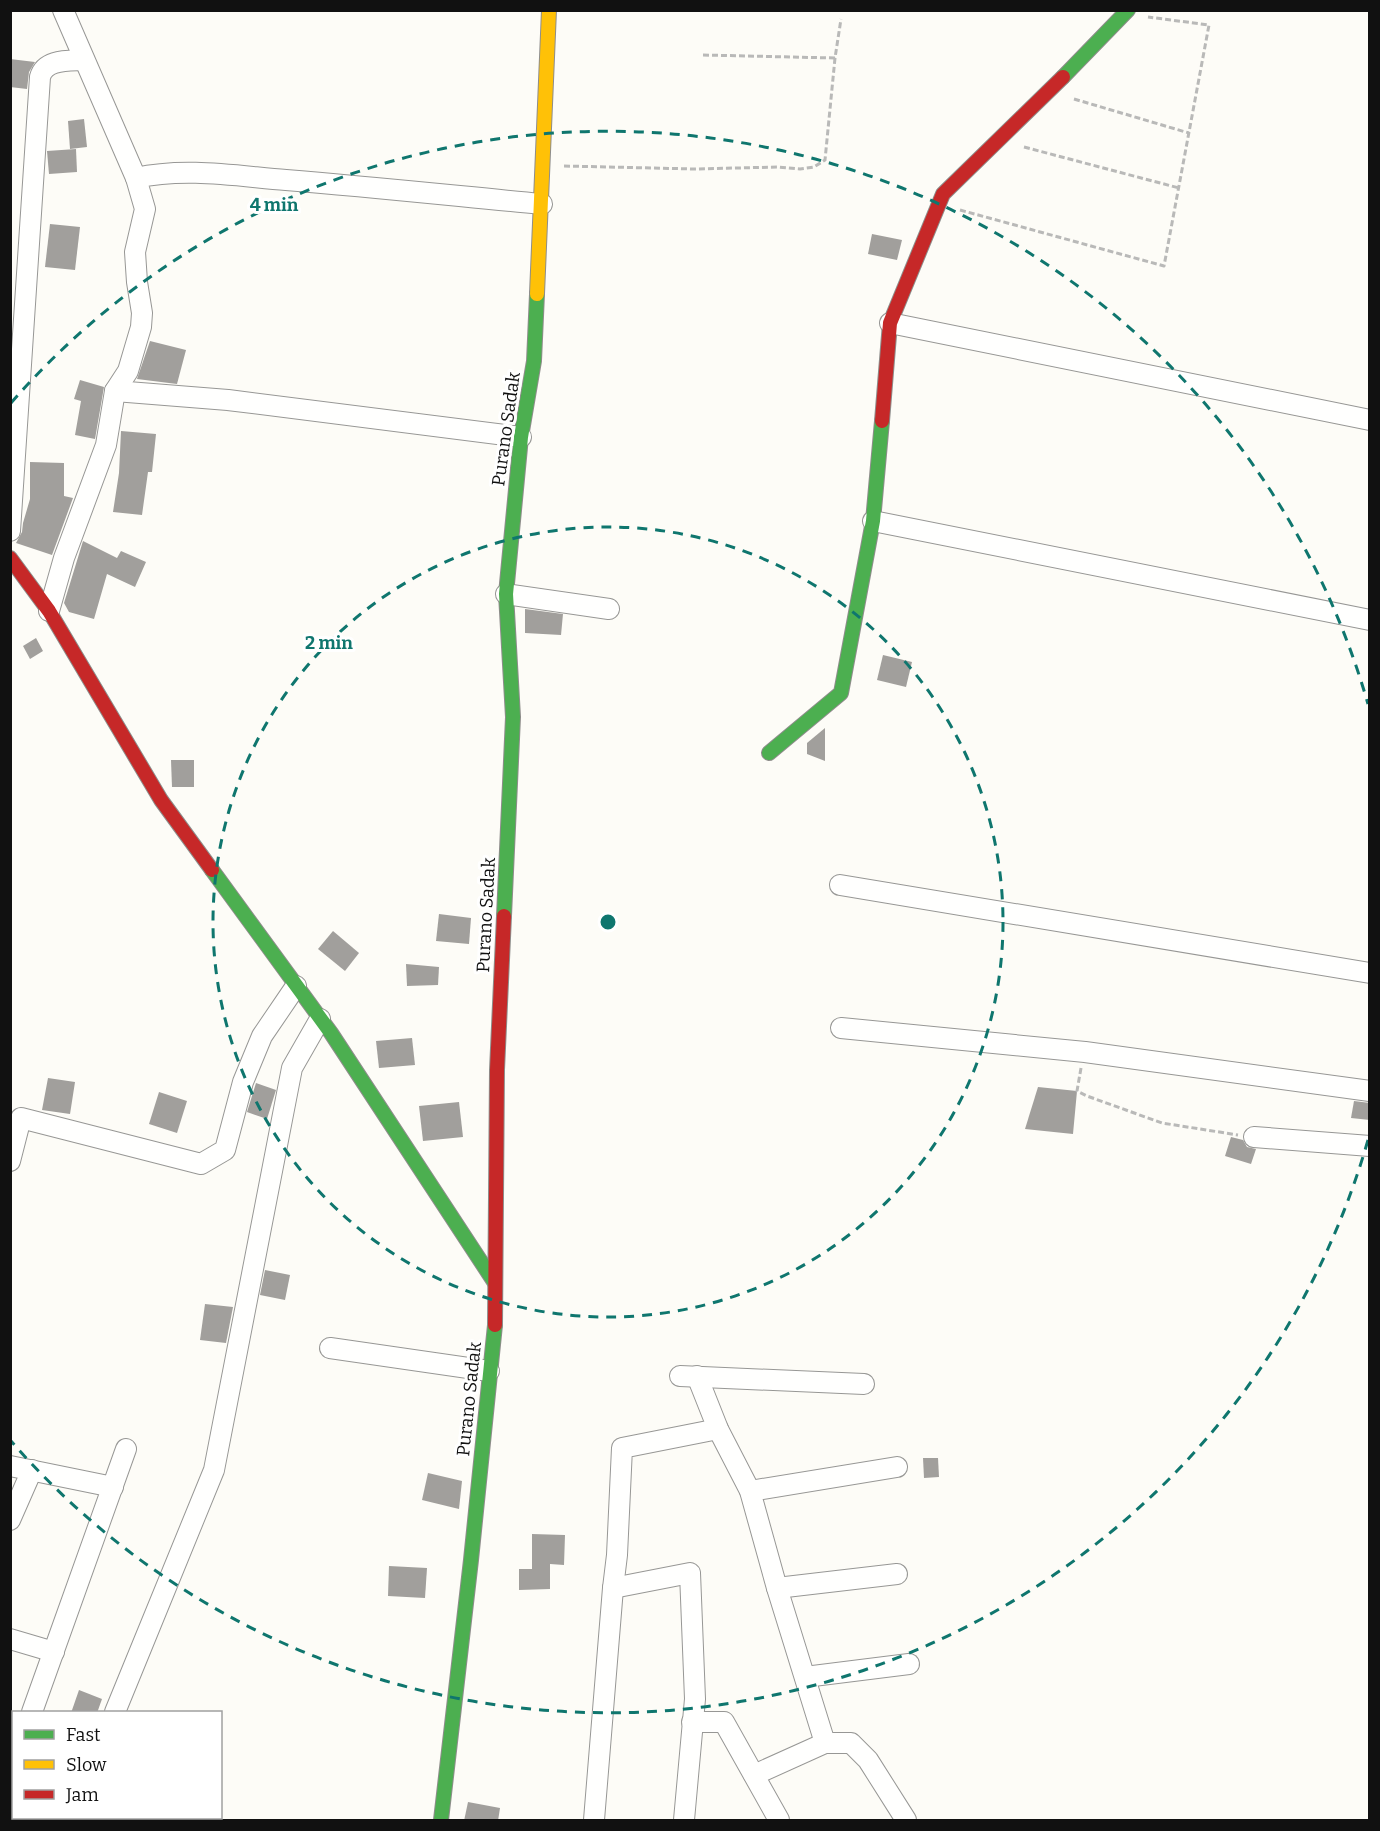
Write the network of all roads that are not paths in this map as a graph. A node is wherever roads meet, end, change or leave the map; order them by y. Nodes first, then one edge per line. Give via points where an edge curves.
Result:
1 (63, 10) edge
2 (549, 10) edge
3 (1127, 12) edge
4 (84, 60) junction
5 (136, 178) junction
6 (542, 204) junction
7 (890, 323) junction
8 (115, 391) junction
9 (1370, 420) edge
10 (521, 437) junction
11 (873, 521) junction
12 (10, 531) edge
13 (10, 558) edge
14 (506, 594) junction
15 (609, 609) dead end
16 (49, 611) junction
17 (1370, 620) edge
18 (769, 753) dead end
19 (840, 885) dead end
20 (1370, 974) edge
21 (296, 986) junction
22 (320, 1019) junction
23 (841, 1028) dead end
24 (1370, 1091) edge
25 (16, 1117) edge
26 (1254, 1137) road end
27 (1370, 1146) edge
28 (10, 1161) edge
29 (495, 1283) junction
30 (330, 1348) dead end
31 (489, 1371) junction
32 (864, 1384) dead end
33 (718, 1429) junction
34 (126, 1449) dead end
35 (10, 1466) edge
36 (897, 1467) dead end
37 (32, 1470) junction
38 (113, 1487) junction
39 (750, 1491) junction
40 (10, 1520) edge
41 (897, 1574) dead end
42 (613, 1588) junction
43 (777, 1588) junction
44 (10, 1640) edge
45 (54, 1652) junction
46 (909, 1664) dead end
47 (805, 1677) junction
48 (33, 1711) edge
49 (116, 1711) edge
50 (692, 1722) junction
51 (825, 1743) junction
52 (754, 1775) junction
53 (441, 1821) edge
54 (594, 1821) edge
55 (684, 1821) edge
56 (779, 1821) edge
57 (906, 1821) edge

1 - 4 street
2 - 6 main road, Purano Sadak
3 - 7 main road via 943,194
4 - 5 street
4 - 12 street via 53,63 45,67 40,77
5 - 6 street via 189,172
5 - 8 street via 145,209 135,252 142,320 128,371
6 - 10 main road, Purano Sadak via 534,361
7 - 9 street
7 - 11 main road
8 - 10 street via 228,400
8 - 16 street via 106,445 64,558
10 - 14 main road, Purano Sadak
11 - 17 street
11 - 18 main road via 841,693
13 - 16 main road
14 - 15 street
14 - 29 main road, Purano Sadak via 513,717 497,1070
16 - 21 main road via 161,800
19 - 20 street
21 - 22 main road
21 - 25 street via 262,1036 243,1082 225,1150 201,1164
22 - 29 main road
22 - 49 street via 292,1068 214,1470
23 - 24 street via 1085,1052
25 - 28 street
26 - 27 street
29 - 31 main road, Purano Sadak via 495,1336
30 - 31 street
31 - 53 main road, Purano Sadak
32 - 33 street via 689,1376
33 - 39 street
33 - 42 street via 622,1448
34 - 38 street
35 - 37 street
36 - 39 street
37 - 38 street
37 - 40 street
38 - 45 street
39 - 43 street
41 - 43 street
42 - 50 street via 690,1573 695,1699
42 - 54 street
43 - 47 street
44 - 45 street
45 - 48 street
46 - 47 street
47 - 51 street
50 - 52 street via 724,1722
50 - 55 street
51 - 52 street
51 - 57 street via 851,1743 868,1760
52 - 56 street

